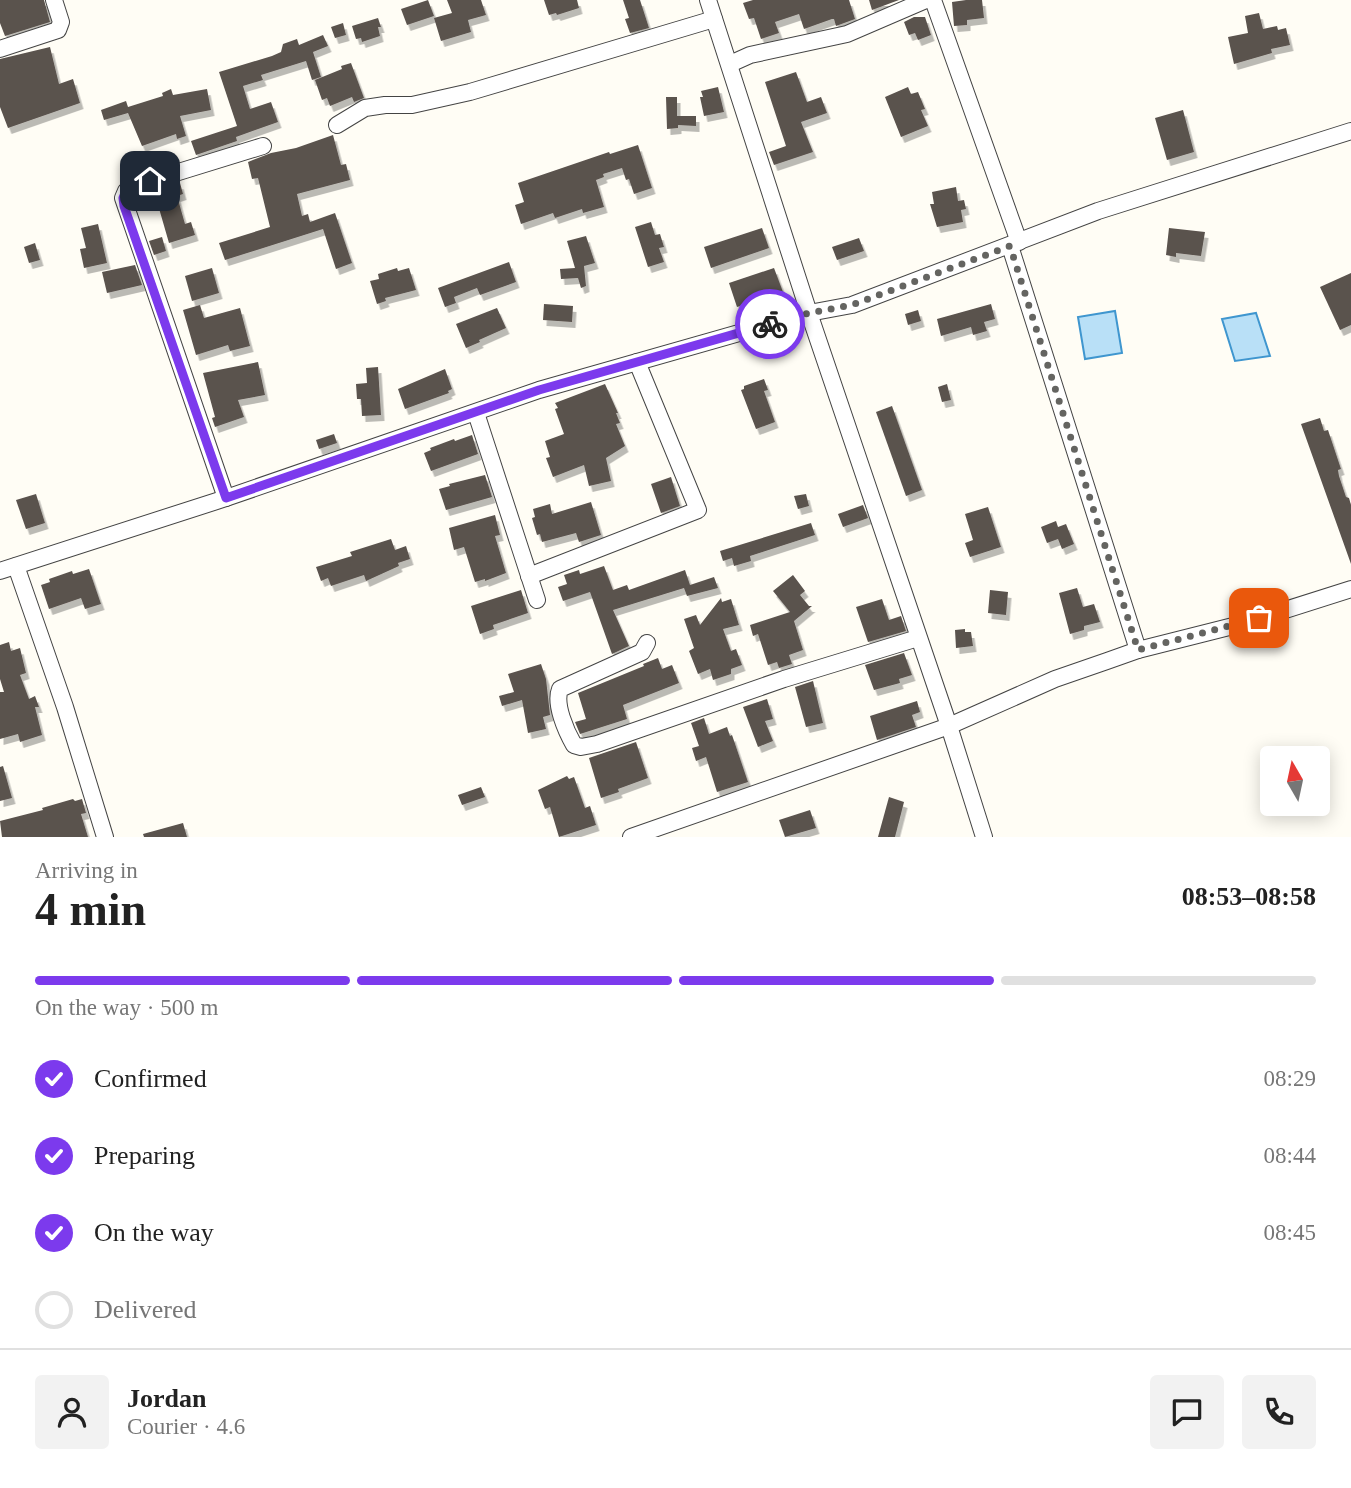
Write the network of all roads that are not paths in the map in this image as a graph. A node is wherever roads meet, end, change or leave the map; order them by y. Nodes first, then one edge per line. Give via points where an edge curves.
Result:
1 (54, 0) edge
2 (708, 0) edge
3 (926, 0) edge
4 (933, 0) edge
5 (714, 19) junction
6 (0, 49) edge
7 (730, 64) junction
8 (337, 125) dead end
9 (1351, 131) edge
10 (262, 146) dead end
11 (1015, 244) junction
12 (809, 313) junction
13 (637, 362) junction
14 (476, 413) junction
15 (226, 498) junction
16 (8, 569) edge
17 (529, 576) junction
18 (1351, 589) edge
19 (537, 600) dead end
20 (918, 638) junction
21 (647, 643) dead end
22 (1138, 650) junction
23 (949, 726) junction
24 (105, 837) edge
25 (631, 837) edge
26 (984, 837) edge

1 - 6 street via 61,22 58,30
2 - 5 street
3 - 7 street via 847,34 750,55
4 - 11 street
5 - 7 street
5 - 8 street via 470,92 412,105 365,108
7 - 12 street
9 - 11 street via 1098,211
10 - 15 street via 130,187 123,198
11 - 12 street via 852,305
11 - 22 street
12 - 13 street
12 - 20 street
13 - 14 street
13 - 17 street via 698,510
14 - 15 street
14 - 17 street
15 - 16 street
16 - 24 street via 65,707
17 - 19 street
18 - 22 street
20 - 21 street via 597,744 574,745 558,696 560,689 642,652
20 - 23 street
22 - 23 street via 1055,679
23 - 25 street
23 - 26 street

